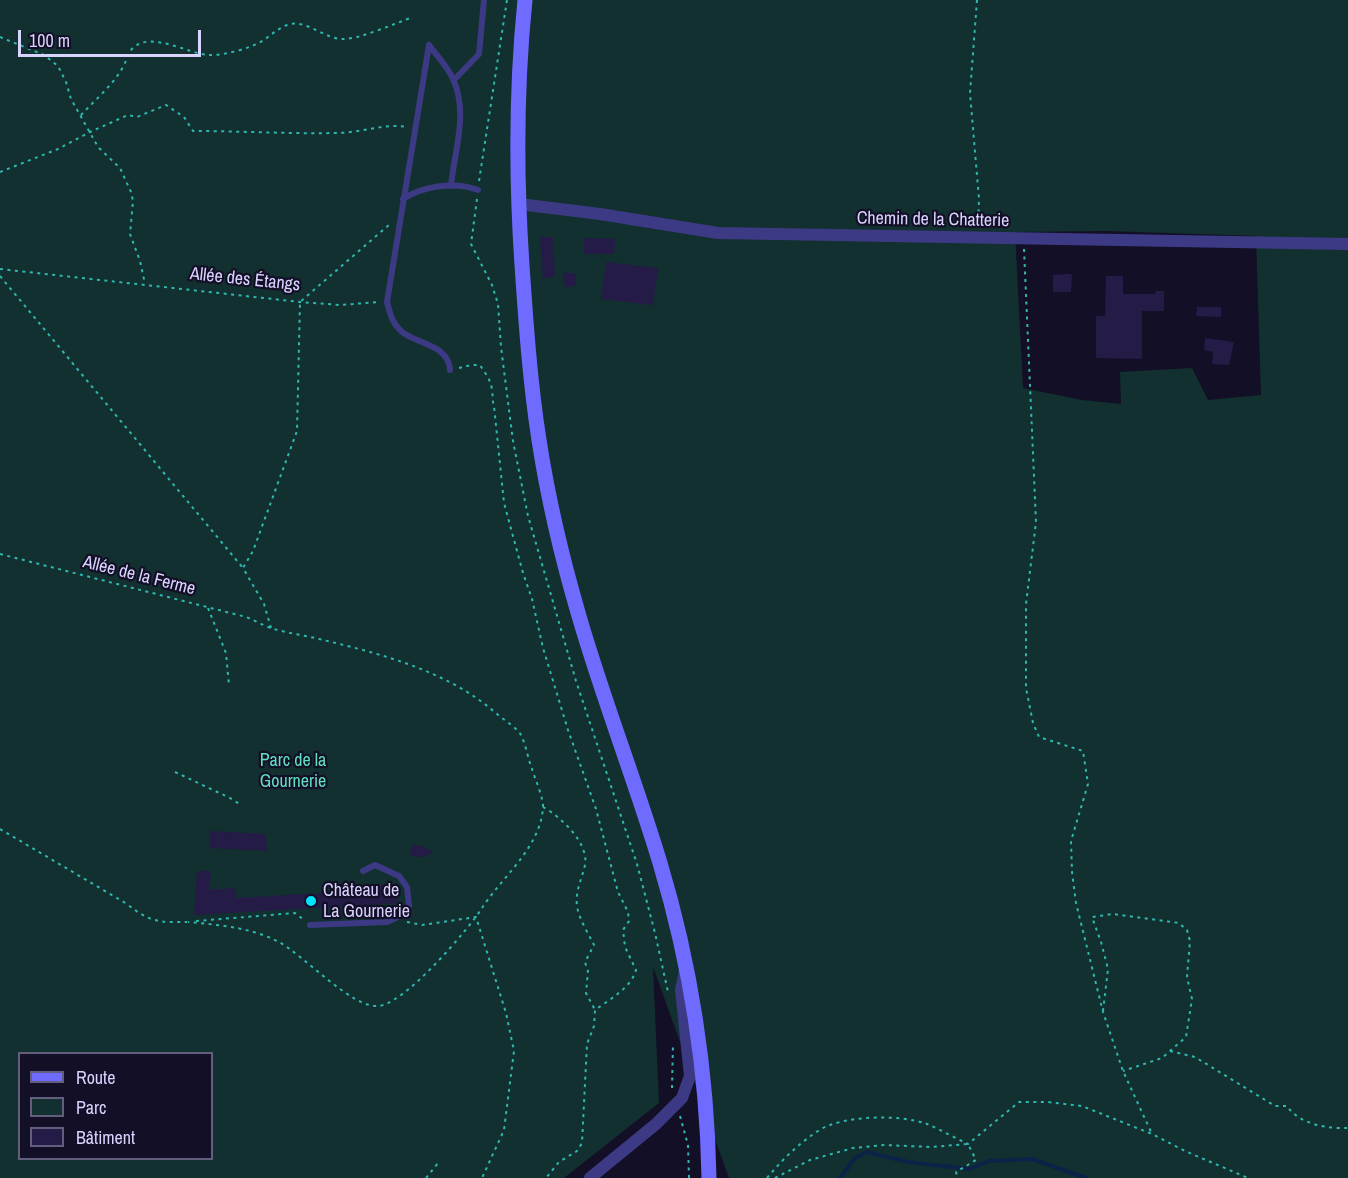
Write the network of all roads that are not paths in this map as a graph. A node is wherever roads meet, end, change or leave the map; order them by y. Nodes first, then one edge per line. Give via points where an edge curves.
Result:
1 (484, 0) edge
2 (525, 0) edge
3 (454, 80) junction
4 (451, 186) junction
5 (478, 190) road end
6 (403, 199) junction
7 (519, 204) junction
8 (1348, 244) edge
9 (450, 370) road end
10 (363, 871) dead end
11 (310, 925) road end
12 (687, 963) junction
13 (590, 1178) edge
14 (709, 1178) edge

1 - 3 lane via 479,54
2 - 7 main road via 517,112
3 - 4 lane via 460,129
3 - 6 lane via 429,45
4 - 5 lane
4 - 6 lane via 413,193
6 - 9 lane via 387,302 392,320 402,333 429,343 446,357
7 - 8 street, Chemin de la Chatterie via 718,233
7 - 12 main road via 528,356 556,532 580,619 661,865
10 - 11 lane via 375,865 399,876 407,887 409,906 400,916 387,922
12 - 13 street via 681,990 690,1076 682,1098
12 - 14 main road via 706,1085

